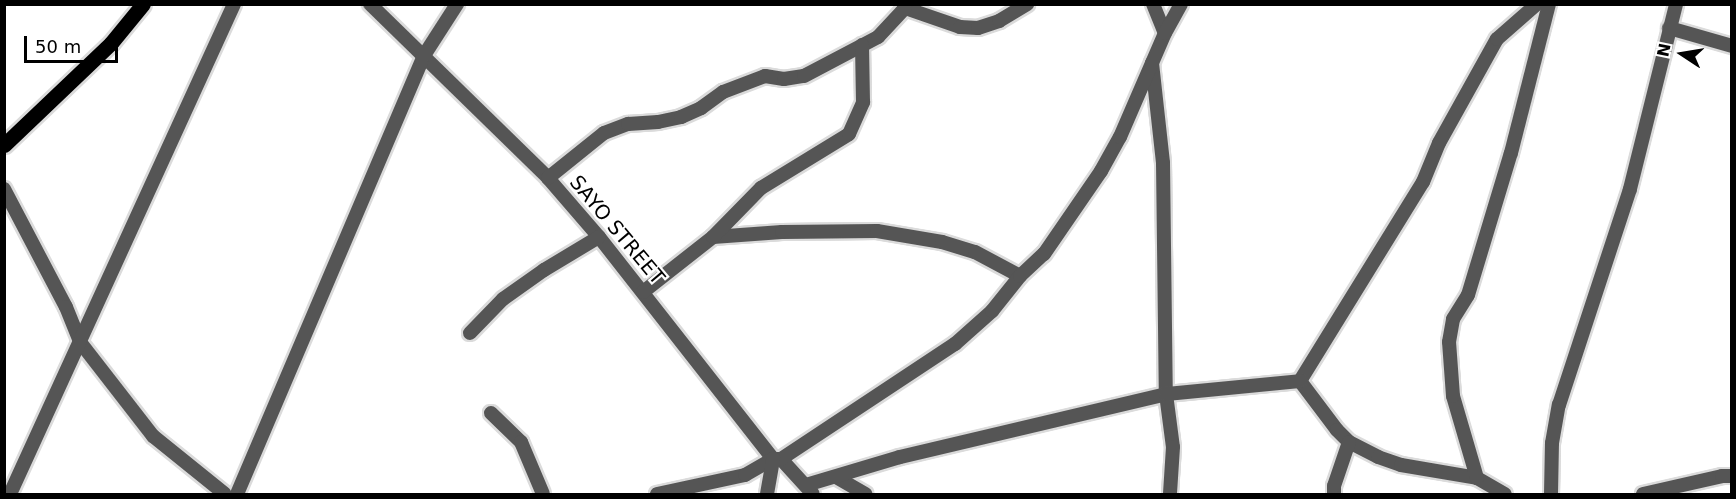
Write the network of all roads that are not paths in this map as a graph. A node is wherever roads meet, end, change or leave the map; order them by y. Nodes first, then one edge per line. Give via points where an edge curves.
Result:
1 (142, 4) edge
2 (234, 4) edge
3 (370, 4) edge
4 (457, 4) edge
5 (1027, 4) edge
6 (1154, 4) edge
7 (1181, 4) edge
8 (1537, 4) edge
9 (1550, 4) edge
10 (1676, 4) edge
11 (904, 6) edge
12 (1668, 28) junction
13 (1165, 33) junction
14 (862, 45) junction
15 (1731, 46) edge
16 (423, 57) junction
17 (1152, 62) junction
18 (4, 145) edge
19 (548, 178) junction
20 (4, 189) edge
21 (599, 237) junction
22 (713, 237) junction
23 (1020, 276) junction
24 (643, 292) junction
25 (470, 333) dead end
26 (80, 342) junction
27 (1299, 381) junction
28 (1166, 394) junction
29 (491, 413) dead end
30 (1348, 442) junction
31 (777, 459) junction
32 (1731, 476) edge
33 (836, 477) junction
34 (1477, 478) junction
35 (809, 490) edge
36 (10, 495) edge
37 (225, 495) edge
38 (237, 495) edge
39 (543, 495) edge
40 (657, 495) edge
41 (767, 495) edge
42 (865, 495) edge
43 (1170, 495) edge
44 (1334, 495) edge
45 (1505, 495) edge
46 (1551, 495) edge
47 (1643, 495) edge

1 - 18 main road via 111,43
2 - 26 street
3 - 16 street, SAYO STREET
4 - 16 street
5 - 11 street via 978,28 960,27
6 - 13 street
7 - 13 street
8 - 27 street via 1497,39 1439,143 1423,182
9 - 34 street via 1511,153 1467,295 1453,319 1449,342 1453,396
10 - 12 street
11 - 14 street via 889,27
12 - 15 street
12 - 46 street via 1630,189 1559,405 1552,443
13 - 17 street
14 - 19 street via 804,76 765,76 723,92 681,117 628,124 604,133
14 - 22 street via 863,102 849,134 761,188
16 - 19 street, SAYO STREET
16 - 38 street
17 - 23 street via 1101,171 1044,254
17 - 28 street via 1163,163
19 - 21 street, SAYO STREET
20 - 26 street via 66,307
21 - 24 street, SAYO STREET
21 - 25 street via 503,299
22 - 23 street via 878,231 975,252
22 - 24 street
23 - 31 street via 992,311 955,344
24 - 31 street, SAYO STREET
26 - 36 street
26 - 37 street via 153,436
27 - 28 street
27 - 30 street
28 - 33 street via 900,457
28 - 43 street via 1173,447
29 - 39 street via 521,442
30 - 34 street via 1401,465
30 - 44 street
31 - 35 street, SAYO STREET
31 - 40 street via 744,475
31 - 41 street
32 - 47 street
33 - 35 street
33 - 42 street
34 - 45 street

